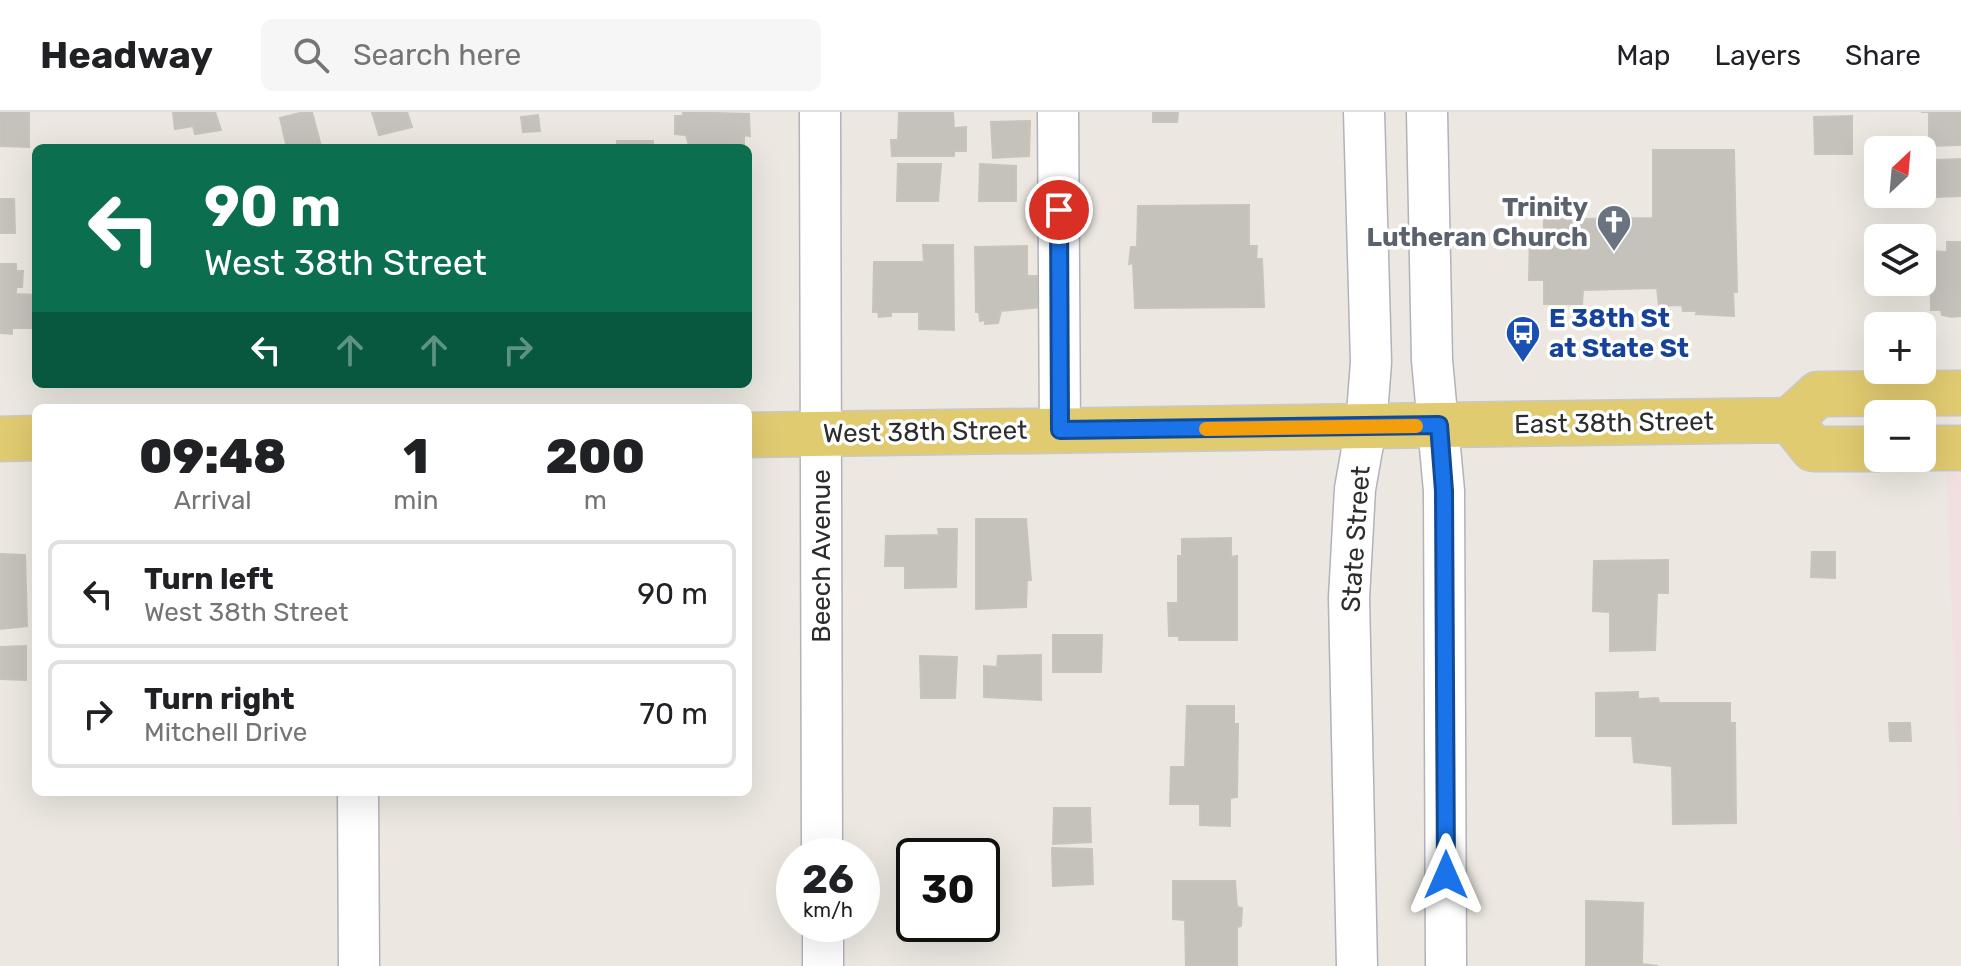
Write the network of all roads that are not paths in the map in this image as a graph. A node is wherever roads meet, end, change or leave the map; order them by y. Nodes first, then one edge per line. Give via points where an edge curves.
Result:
1 (820, 112) edge
2 (1058, 112) edge
3 (1364, 112) edge
4 (1427, 112) edge
5 (1961, 393) edge
6 (1790, 420) junction
7 (1439, 425) junction
8 (1366, 427) junction
9 (1060, 430) junction
10 (821, 434) junction
11 (752, 435) edge
12 (32, 438) edge
13 (0, 439) edge
14 (1936, 448) edge
15 (1961, 448) edge
16 (1864, 449) edge
17 (358, 796) edge
18 (822, 838) edge
19 (823, 942) edge
20 (359, 966) edge
21 (823, 966) edge
22 (1357, 966) edge
23 (1446, 966) edge

1 - 10 street, Beech Avenue
2 - 9 street
3 - 8 street, State Street via 1371,362
4 - 7 street via 1432,360
5 - 6 main road via 1818,394
6 - 7 main road, East 38th Street
6 - 16 main road via 1813,449
7 - 8 main road, West 38th Street
7 - 23 street via 1444,491
8 - 9 main road, West 38th Street
8 - 22 street, State Street via 1355,489 1349,598
9 - 10 main road, West 38th Street
10 - 11 main road, West 38th Street
10 - 18 street, Beech Avenue
12 - 13 main road
14 - 15 main road
17 - 20 street
19 - 21 street

